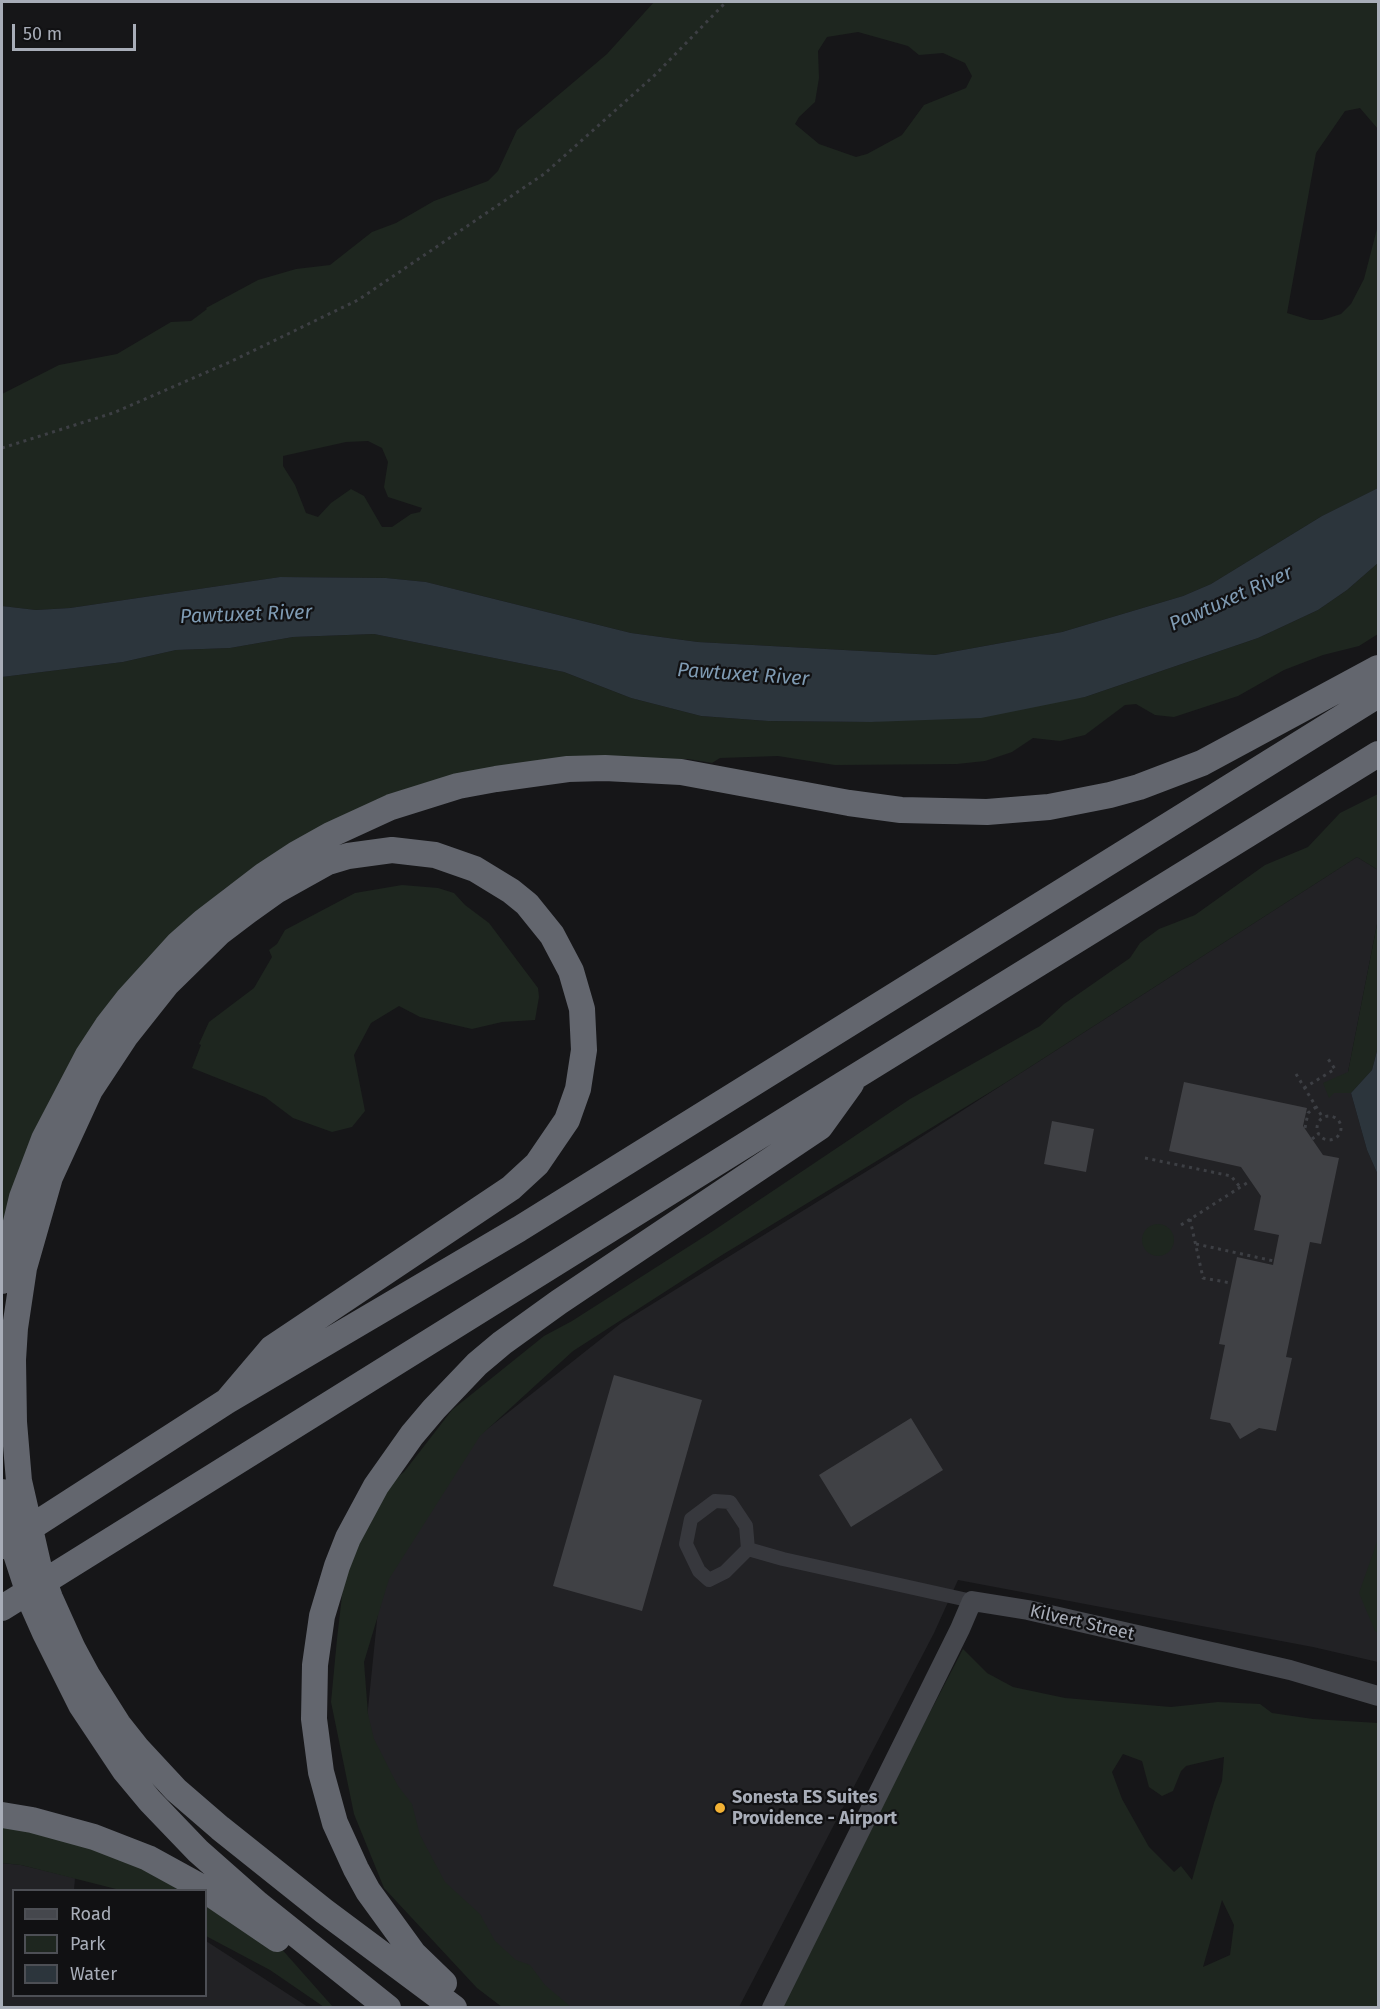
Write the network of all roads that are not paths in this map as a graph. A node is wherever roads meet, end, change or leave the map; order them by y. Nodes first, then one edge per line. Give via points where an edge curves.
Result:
1 (1378, 668) edge
2 (1378, 695) edge
3 (1378, 754) edge
4 (856, 1076) junction
5 (2, 1281) edge
6 (227, 1401) junction
7 (2, 1492) edge
8 (2, 1546) edge
9 (748, 1549) junction
10 (972, 1601) junction
11 (2, 1608) edge
12 (53, 1629) junction
13 (1378, 1696) edge
14 (2, 1815) edge
15 (204, 1889) edge
16 (207, 1891) edge
17 (380, 2007) edge
18 (388, 2007) edge
19 (454, 2007) edge
20 (471, 2007) edge
21 (772, 2007) edge

1 - 5 highway via 1202,763 1139,788 1049,807 987,812 901,810 681,772 605,768 496,779 458,786 391,807 330,835 264,875 178,944 128,999 88,1054 44,1139 22,1197
2 - 6 highway via 519,1229
3 - 4 highway
4 - 11 highway
4 - 20 highway via 820,1127 559,1302 477,1364 406,1443 376,1486 348,1538 322,1616 315,1665 314,1719 327,1798 356,1869 382,1913 413,1953
6 - 8 highway
6 - 12 highway via 272,1348 511,1188 537,1164 567,1120 585,1050 582,1010 571,971 552,935 527,904 475,869 435,855 392,850 328,862 276,891 241,916 167,984 90,1090 41,1204 24,1268 15,1328 12,1391 19,1481 50,1598
7 - 12 highway via 33,1606
9 - 9 street via 746,1526 730,1502 715,1501 691,1519 686,1544 699,1571 709,1580 725,1572
9 - 10 street, Kilvert Street
10 - 13 street, Kilvert Street via 1028,1610 1290,1670
10 - 21 street
12 - 18 highway via 62,1670 103,1740 156,1808 258,1904
12 - 19 highway via 118,1724 176,1790 288,1883
14 - 15 highway via 94,1837 148,1858
16 - 17 highway

